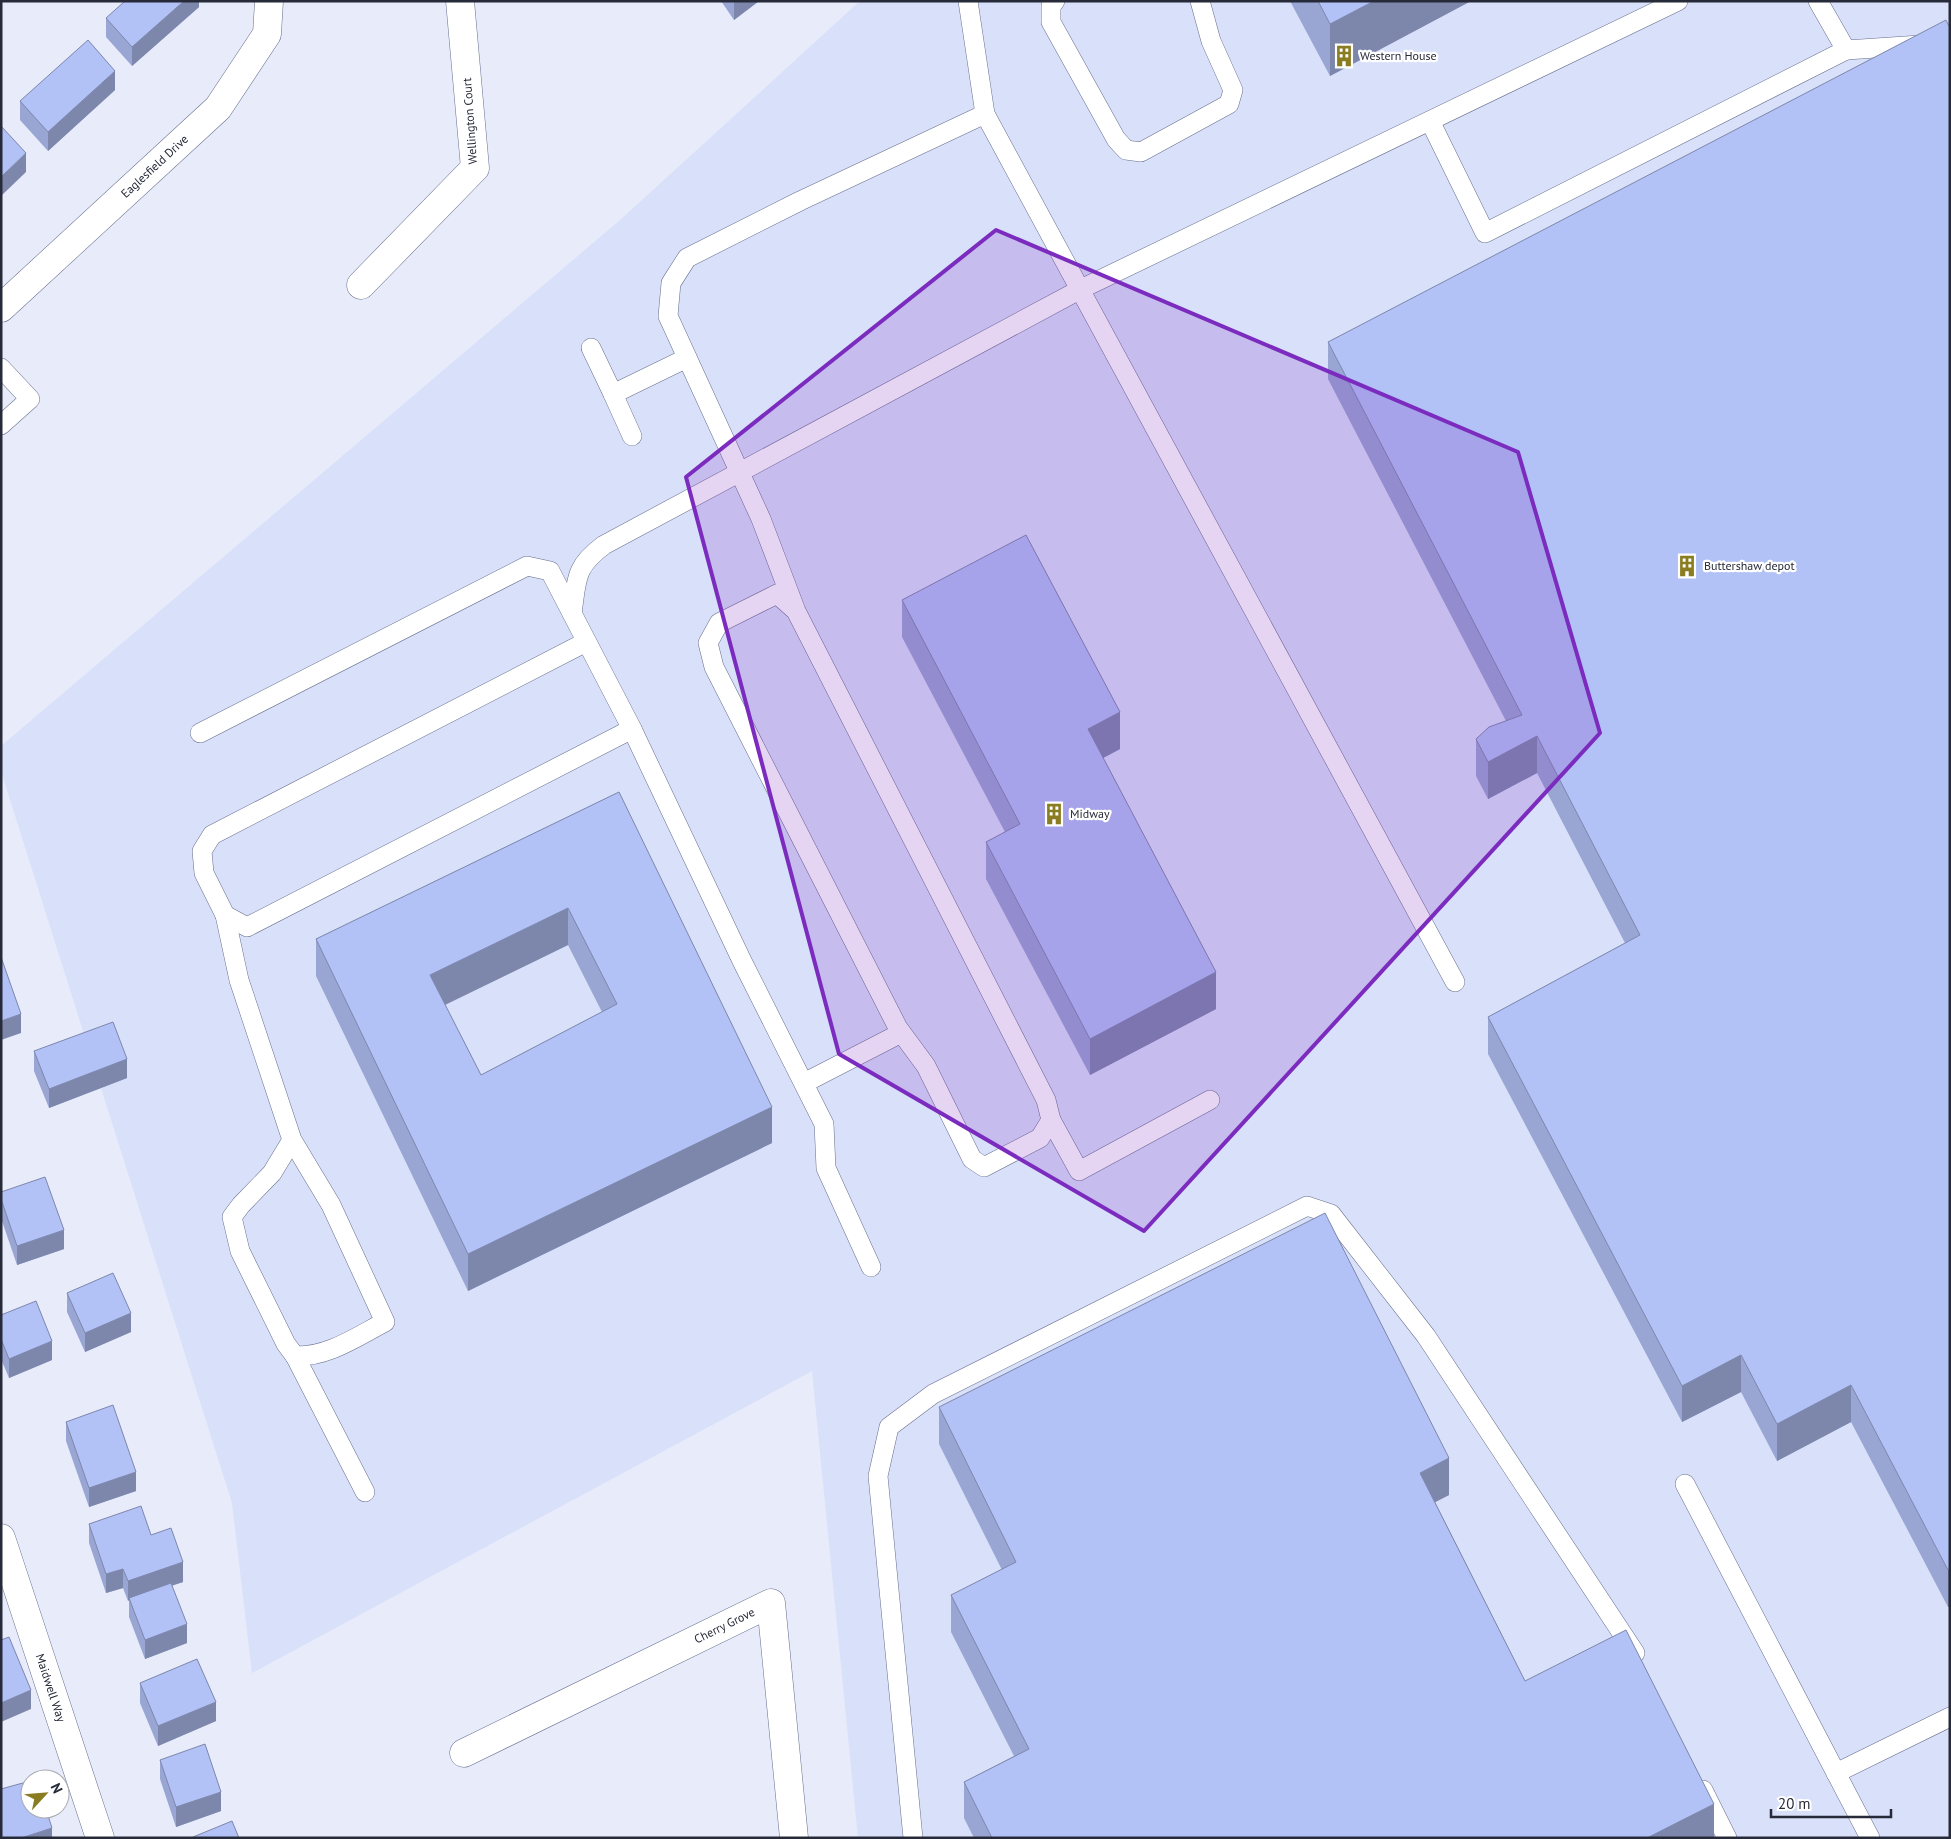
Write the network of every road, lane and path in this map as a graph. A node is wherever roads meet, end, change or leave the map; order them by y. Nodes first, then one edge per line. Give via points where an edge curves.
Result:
1 (269, 1) edge
2 (460, 1) edge
3 (968, 1) edge
4 (1055, 1) edge
5 (1200, 1) edge
6 (1678, 1) edge
7 (1818, 1) edge
8 (1950, 43) edge
9 (1846, 50) junction
10 (985, 114) junction
11 (1430, 121) junction
12 (361, 285) dead end
13 (1081, 289) junction
14 (1, 308) edge
15 (591, 348) dead end
16 (687, 358) junction
17 (1, 368) edge
18 (613, 394) junction
19 (1, 425) edge
20 (632, 436) dead end
21 (740, 474) junction
22 (796, 611) junction
23 (572, 613) junction
24 (586, 642) junction
25 (632, 729) junction
26 (200, 733) dead end
27 (225, 915) junction
28 (1455, 982) dead end
29 (901, 1033) junction
30 (804, 1083) junction
31 (1210, 1100) dead end
32 (1051, 1120) junction
33 (292, 1140) junction
34 (871, 1267) dead end
35 (295, 1356) junction
36 (1685, 1484) dead end
37 (365, 1492) dead end
38 (1, 1538) edge
39 (1641, 1666) edge
40 (1950, 1717) edge
41 (464, 1752) dead end
42 (1836, 1773) junction
43 (1697, 1778) edge
44 (100, 1838) edge
45 (794, 1838) edge
46 (913, 1838) edge
47 (1726, 1838) edge
48 (1870, 1838) edge

1 - 14 street, Eaglesfield Drive via 267,34 218,108
2 - 12 street, Wellington Court via 475,168
3 - 10 lane
4 - 5 lane via 1051,6 1051,22 1116,139 1126,150 1141,152 1229,104 1233,90 1210,41
6 - 11 lane
7 - 9 lane
8 - 9 lane
9 - 11 lane via 1485,233
10 - 13 lane
10 - 16 lane via 688,258 671,283 668,316
11 - 13 lane
13 - 21 lane
13 - 28 lane
15 - 18 lane
16 - 18 lane
16 - 21 lane
17 - 19 lane via 30,399
18 - 20 lane
21 - 22 lane
21 - 23 lane via 587,557 576,582
22 - 29 lane via 778,594 719,623 708,643 718,676
22 - 32 lane via 1046,1100
23 - 24 lane
23 - 26 lane via 550,571 527,566
24 - 25 lane
24 - 27 lane via 212,835 202,851 204,874
25 - 27 lane via 247,927
25 - 30 lane
27 - 33 lane via 239,980
29 - 30 lane
29 - 32 lane via 926,1066 972,1159 984,1167 1040,1138
30 - 34 lane via 824,1124 826,1168
31 - 32 lane via 1079,1171
33 - 35 lane via 272,1173 232,1217 240,1251
33 - 35 lane via 331,1205 385,1322 323,1354
35 - 37 lane
36 - 42 lane
38 - 44 street, Maidwell Way
39 - 46 lane via 1628,1641 1426,1336 1331,1214 1307,1206 932,1394 889,1427 878,1476
40 - 42 lane
41 - 45 street, Cherry Grove via 772,1603
42 - 48 lane
43 - 47 lane

